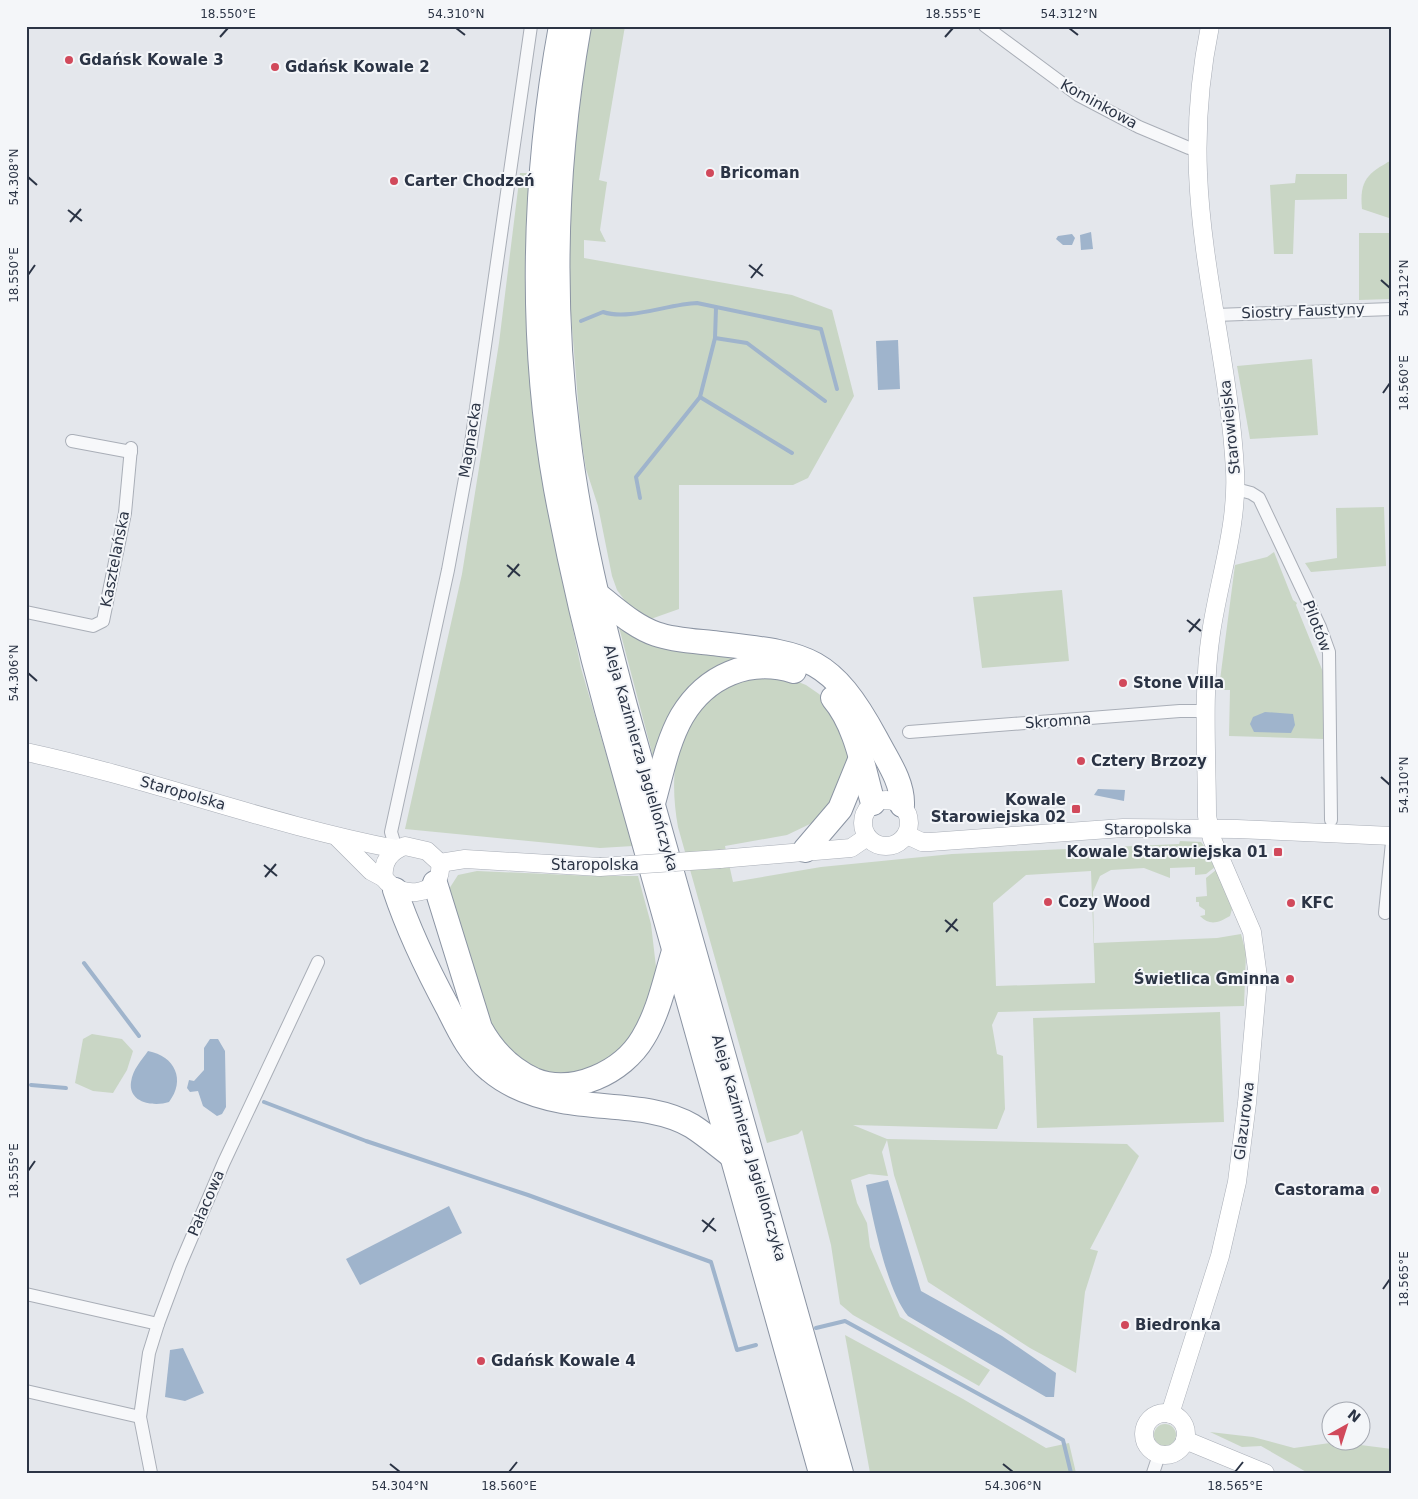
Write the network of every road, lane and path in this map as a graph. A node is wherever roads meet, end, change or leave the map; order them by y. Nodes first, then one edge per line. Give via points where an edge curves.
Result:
1 (531, 26) edge
2 (561, 26) edge
3 (579, 26) edge
4 (985, 26) edge
5 (1210, 26) edge
6 (1198, 148) junction
7 (1392, 309) edge
8 (1215, 315) junction
9 (72, 441) dead end
10 (1236, 489) junction
11 (596, 594) junction
12 (26, 612) edge
13 (1206, 711) junction
14 (909, 732) dead end
15 (26, 752) edge
16 (860, 760) junction
17 (653, 803) junction
18 (873, 803) junction
19 (902, 806) junction
20 (1331, 820) dead end
21 (1209, 828) junction
22 (906, 835) junction
23 (1392, 836) edge
24 (867, 837) junction
25 (338, 838) junction
26 (1392, 842) edge
27 (396, 849) junction
28 (805, 850) junction
29 (438, 873) junction
30 (390, 884) junction
31 (1390, 888) edge
32 (1385, 913) dead end
33 (674, 952) junction
34 (318, 962) dead end
35 (732, 1156) junction
36 (26, 1294) edge
37 (158, 1324) junction
38 (26, 1391) edge
39 (1170, 1414) junction
40 (140, 1417) junction
41 (1185, 1440) junction
42 (1159, 1455) junction
43 (151, 1473) edge
44 (821, 1473) edge
45 (841, 1473) edge
46 (1153, 1473) edge
47 (1265, 1473) edge

1 - 27 street, Magnacka via 467,466 448,570 391,832
2 - 33 highway, Aleja Kazimierza Jagiellończyka via 544,136 538,252 546,413 556,488 580,606
3 - 11 highway, Aleja Kazimierza Jagiellończyka via 560,184 557,300 568,438
4 - 6 street, Kominkowa via 1078,95 1139,126 1189,148
5 - 6 main road, Starowiejska via 1198,110
6 - 8 main road, Starowiejska via 1201,210
7 - 8 street, Siostry Faustyny
8 - 10 main road, Starowiejska via 1233,443
9 - 12 street, Kasztelańska via 131,450 125,513 103,621 93,626
10 - 13 main road, Starowiejska via 1211,634
10 - 20 street, Pilotów via 1259,498 1329,652
11 - 17 highway, Aleja Kazimierza Jagiellończyka
11 - 19 highway via 656,634 783,651 823,669 852,698 866,722 896,778 902,793
13 - 14 street, Skromna
13 - 21 main road, Starowiejska
15 - 25 main road, Staropolska via 106,770
16 - 17 highway via 846,717 818,683 784,668 766,665 746,667 727,673 710,684 682,716 670,743
16 - 18 highway
16 - 28 highway via 840,809
17 - 45 highway, Aleja Kazimierza Jagiellończyka
18 - 19 main road via 888,799
18 - 24 main road via 864,815
19 - 22 main road via 910,819
21 - 22 main road, Staropolska via 1072,830 930,842
21 - 23 main road, Staropolska
21 - 39 main road, Glazurowa via 1252,932 1258,977 1237,1182 1220,1256
22 - 24 main road via 901,841 887,846 880,846
24 - 28 main road, Staropolska via 851,848
25 - 27 main road, Staropolska
25 - 30 main road, Staropolska via 371,871
26 - 31 street
27 - 29 main road via 405,846 427,851
27 - 30 main road via 383,870
28 - 29 main road, Staropolska, bridge via 600,867 465,859
29 - 30 main road via 422,891 411,893
29 - 33 highway via 480,1028 493,1049 507,1063 535,1080 555,1084 589,1080 626,1059 650,1024
30 - 35 highway via 418,953 463,1037 476,1057 490,1070 531,1094 564,1102 658,1113 692,1126
31 - 32 street
33 - 35 highway, Aleja Kazimierza Jagiellończyka
34 - 37 street, Pałacowa via 224,1162
35 - 44 highway, Aleja Kazimierza Jagiellończyka
36 - 37 street
37 - 40 street, Pałacowa
38 - 40 street
39 - 41 main road via 1183,1424
39 - 42 main road via 1154,1416 1144,1428 1146,1444
40 - 43 street, Pałacowa
41 - 42 main road via 1175,1453
41 - 47 main road
42 - 46 street

